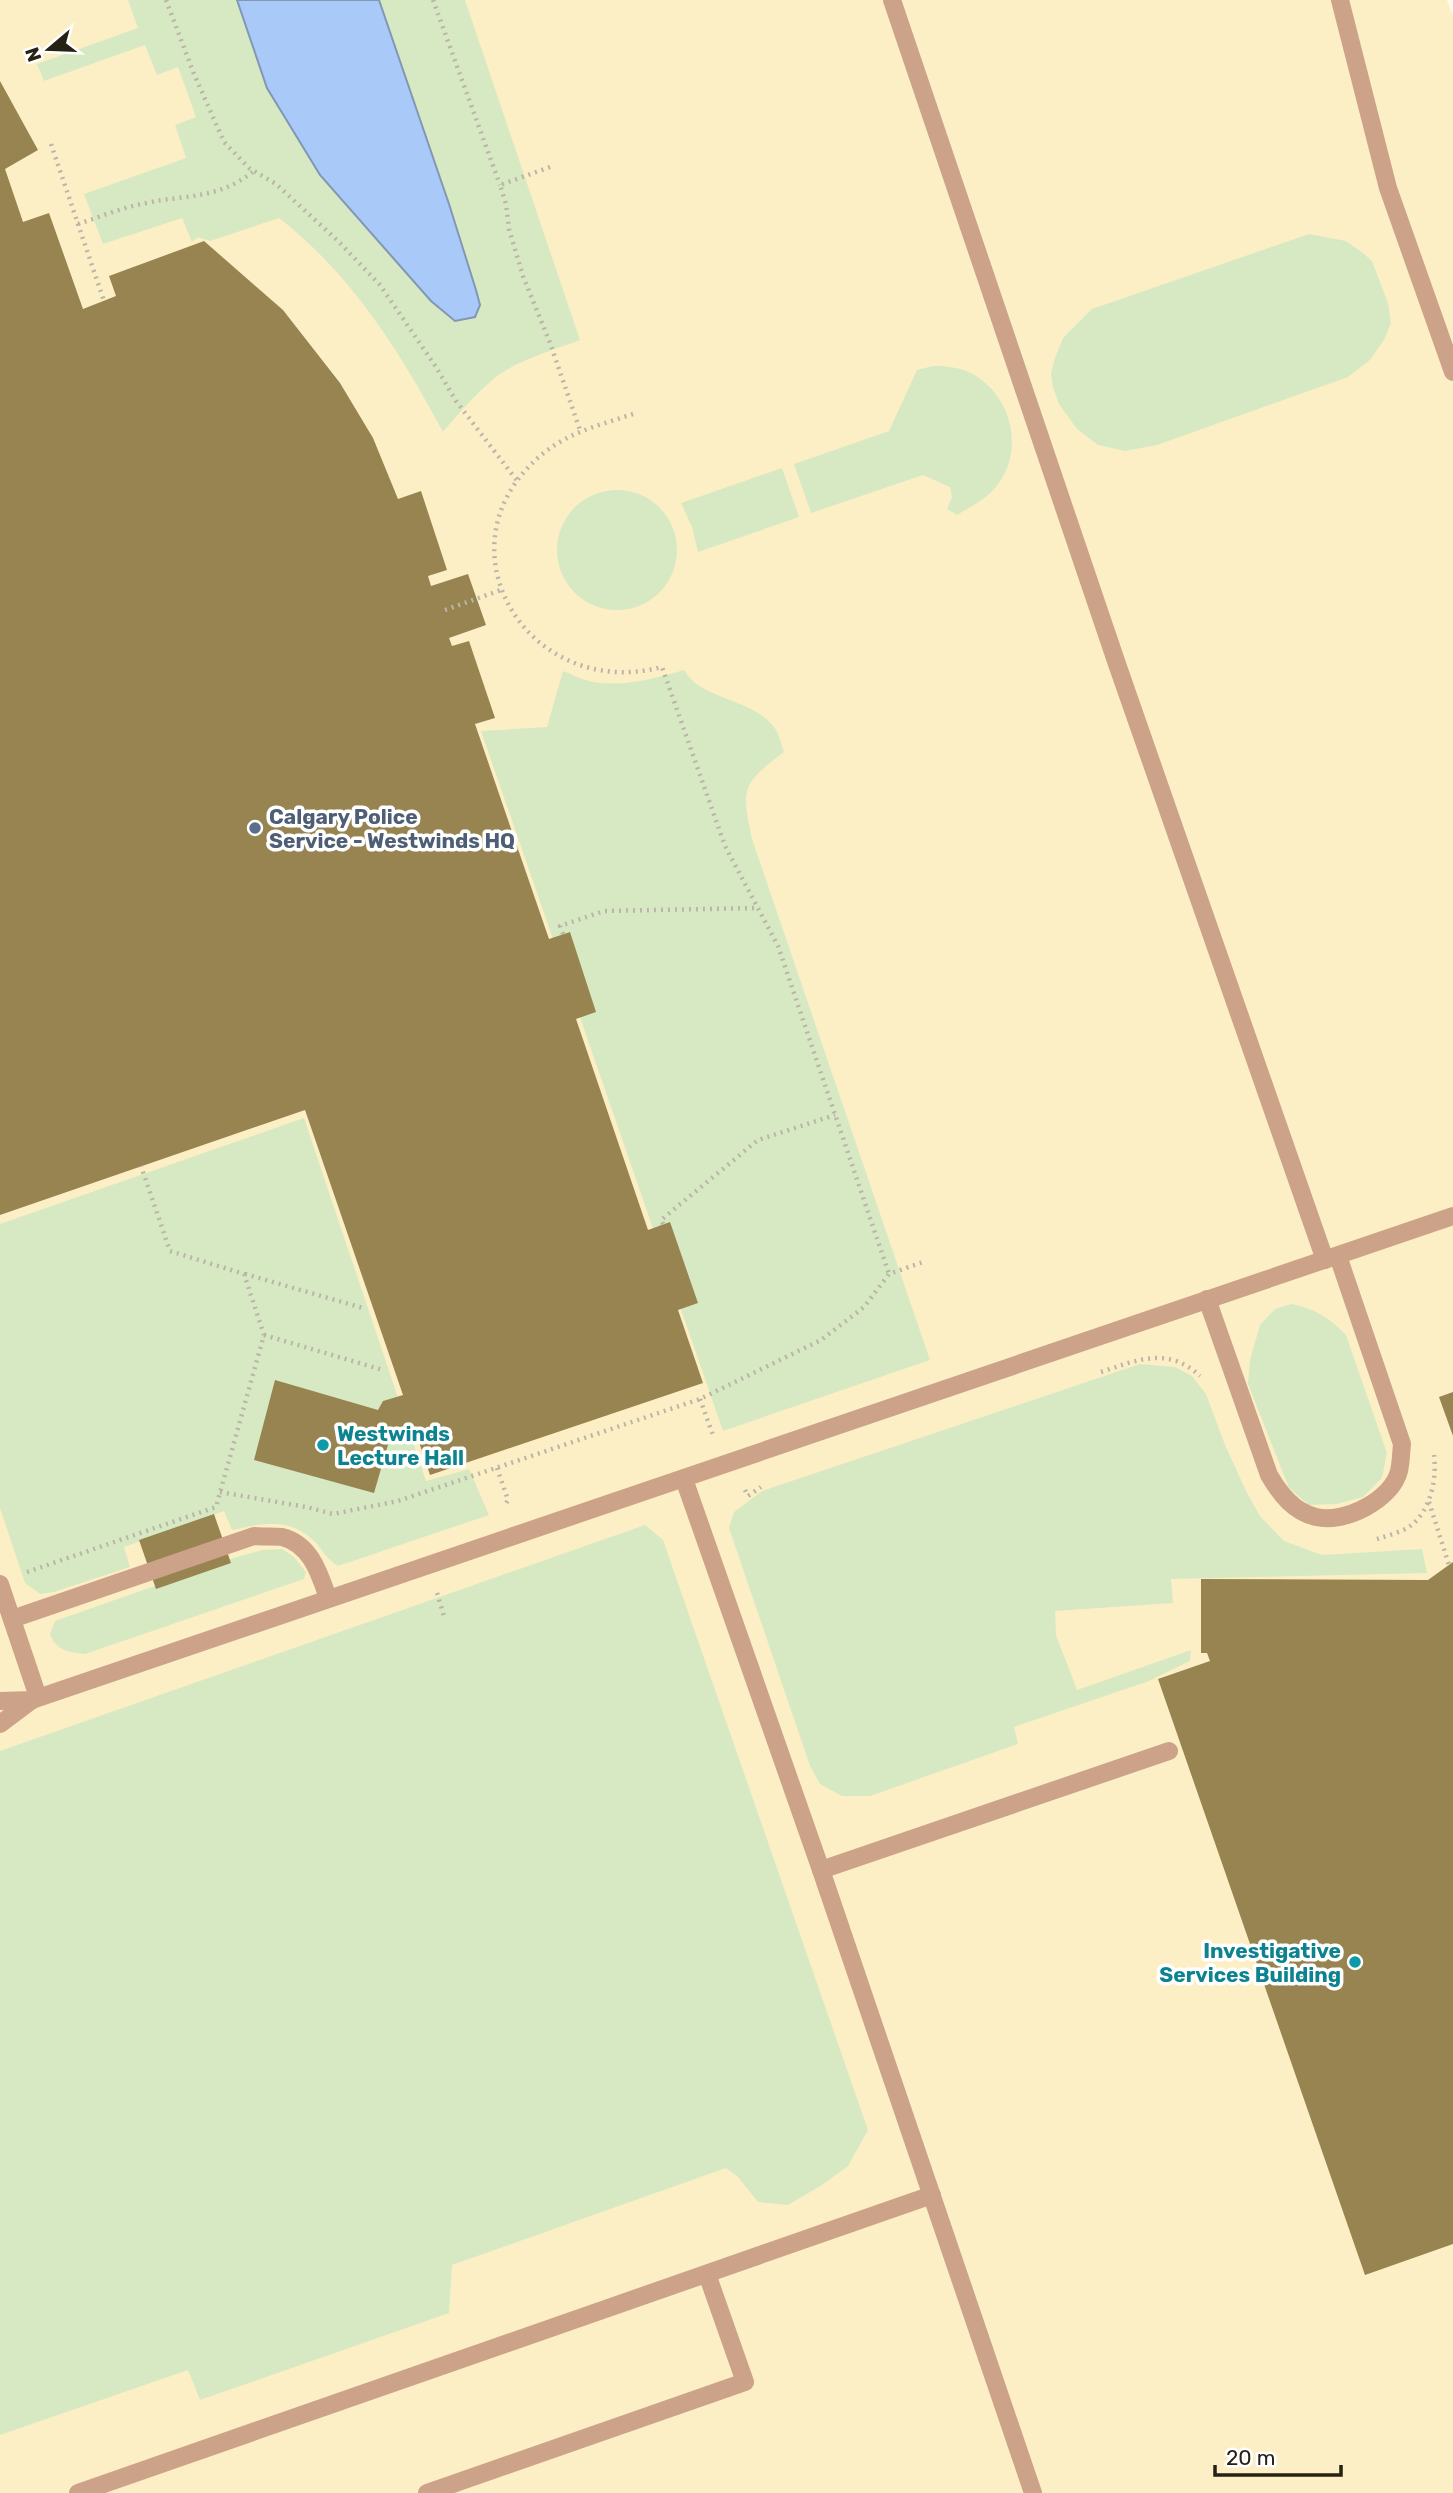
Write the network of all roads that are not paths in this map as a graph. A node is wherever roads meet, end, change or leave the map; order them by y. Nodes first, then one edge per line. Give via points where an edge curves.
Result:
1 (892, 0) edge
2 (1340, 0) edge
3 (1453, 372) edge
4 (1453, 1216) edge
5 (1331, 1258) junction
6 (1207, 1299) junction
7 (684, 1479) junction
8 (0, 1584) edge
9 (328, 1598) junction
10 (12, 1619) junction
11 (35, 1698) junction
12 (0, 1701) edge
13 (0, 1724) edge
14 (1169, 1751) dead end
15 (821, 1870) junction
16 (932, 2195) junction
17 (707, 2274) junction
18 (78, 2493) edge
19 (427, 2493) edge
20 (1033, 2493) edge

1 - 5 lane via 1121,677
2 - 3 lane via 1388,188
4 - 5 lane
5 - 6 lane
5 - 6 lane via 1375,1363 1402,1444 1399,1473 1384,1496 1363,1510 1338,1518 1316,1517 1290,1504 1278,1490
6 - 7 lane
7 - 9 lane
7 - 15 lane
8 - 10 lane
9 - 10 lane via 316,1564 302,1549 284,1538 254,1536
9 - 11 lane
10 - 11 lane
11 - 12 lane
11 - 13 lane
14 - 15 lane
15 - 16 lane
16 - 17 lane
16 - 20 lane
17 - 18 lane
17 - 19 lane via 745,2382

